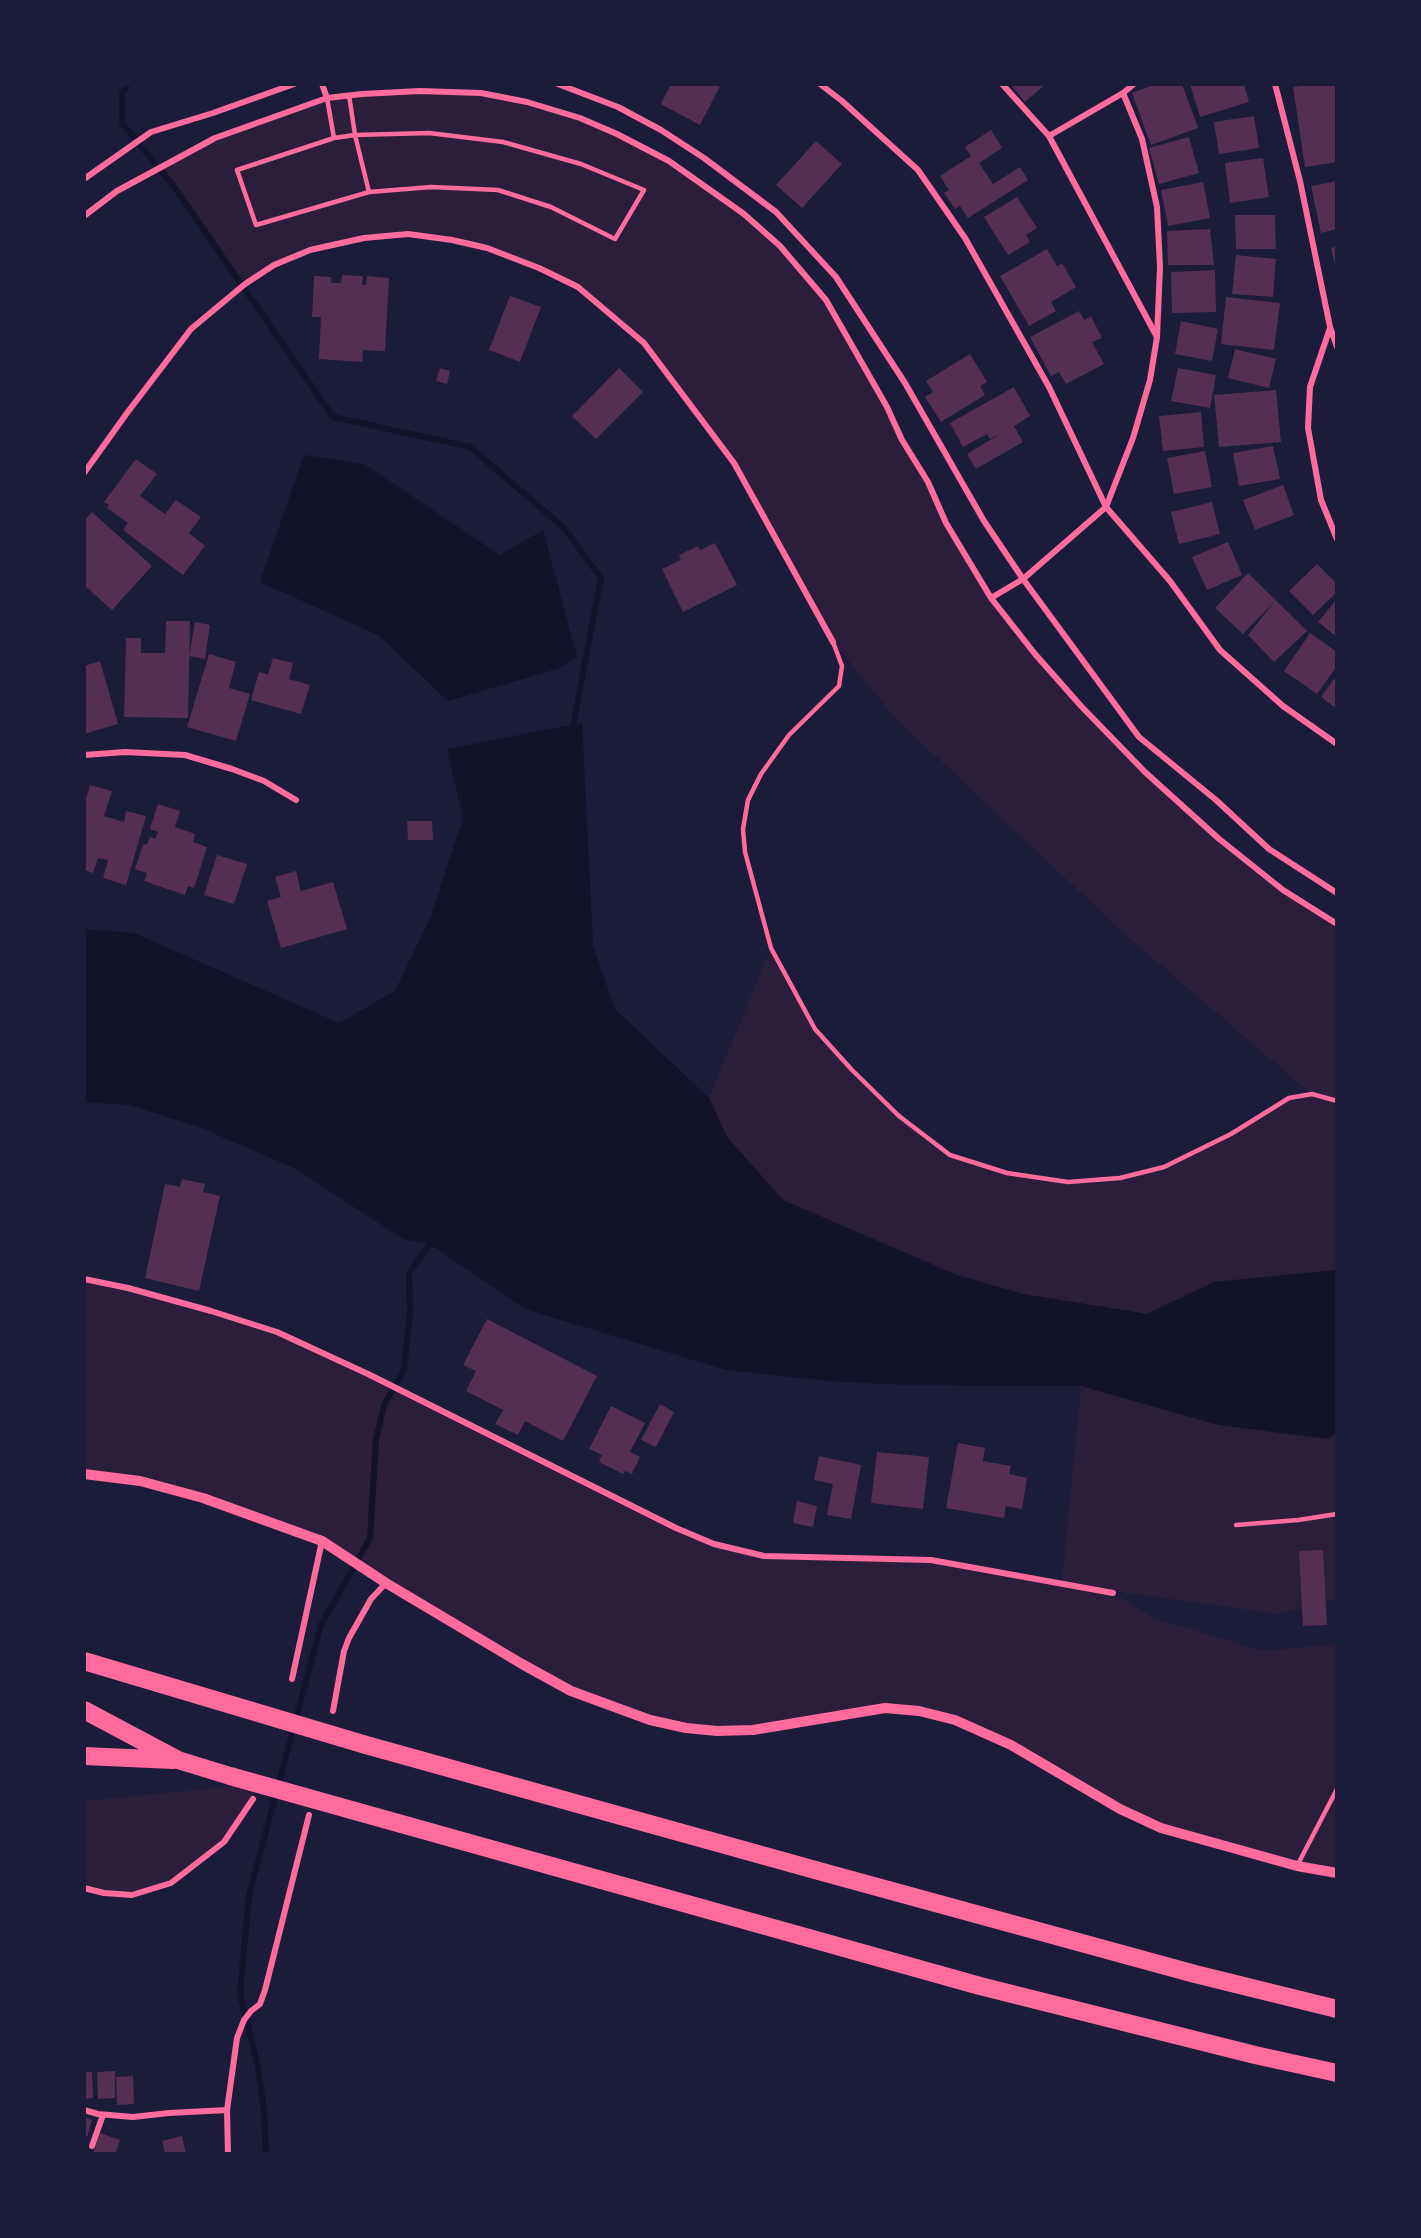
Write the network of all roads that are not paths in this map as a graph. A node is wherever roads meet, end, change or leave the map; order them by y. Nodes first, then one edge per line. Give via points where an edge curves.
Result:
1 (294, 84) edge
2 (322, 84) edge
3 (558, 84) edge
4 (820, 84) edge
5 (1002, 84) edge
6 (1134, 84) edge
7 (1275, 84) edge
8 (1123, 93) junction
9 (349, 95) junction
10 (327, 99) junction
11 (356, 135) junction
12 (1049, 136) junction
13 (334, 138) junction
14 (84, 179) edge
15 (369, 192) junction
16 (84, 215) edge
17 (1330, 327) junction
18 (1157, 337) junction
19 (1337, 347) edge
20 (84, 473) edge
21 (1106, 507) junction
22 (1337, 539) edge
23 (1023, 579) junction
24 (991, 598) junction
25 (833, 642) joint
26 (1337, 744) edge
27 (84, 755) edge
28 (296, 800) dead end
29 (1337, 893) edge
30 (1337, 924) edge
31 (1337, 1101) edge
32 (84, 1279) edge
33 (84, 1474) edge
34 (1337, 1514) edge
35 (1236, 1525) dead end
36 (326, 1543) junction
37 (386, 1583) junction
38 (1113, 1593) dead end
39 (84, 1661) edge
40 (292, 1679) dead end
41 (84, 1710) edge
42 (333, 1711) dead end
43 (84, 1756) edge
44 (178, 1760) junction
45 (1337, 1789) edge
46 (253, 1798) dead end
47 (309, 1815) dead end
48 (1297, 1866) junction
49 (1337, 1873) edge
50 (84, 1888) edge
51 (1337, 2009) edge
52 (1337, 2073) edge
53 (84, 2110) edge
54 (227, 2110) junction
55 (103, 2115) junction
56 (92, 2146) dead end
57 (228, 2154) edge

1 - 14 street via 151,132
2 - 10 street
3 - 23 street via 618,107 661,130 776,212 836,277 862,315 984,521
4 - 21 street via 918,170 965,238 1049,387
5 - 12 street
6 - 8 street
7 - 17 street via 1300,180
8 - 12 street
8 - 18 street via 1142,139 1157,207
9 - 10 street
9 - 11 lane
9 - 24 street via 481,93 580,118 669,161 746,216 780,246 826,300 928,482 946,523
10 - 13 lane
10 - 16 street via 215,138 117,191
11 - 13 lane
11 - 15 lane
11 - 15 lane via 429,133 503,142 581,164 644,190 615,239 552,207 498,190 431,187
12 - 18 street
13 - 15 lane via 237,170 256,225
17 - 19 street
17 - 22 street via 1310,387 1308,428 1321,500
18 - 21 street via 1142,409
20 - 25 street via 191,329 245,284 310,250 364,238 408,234 452,240 487,248 578,287 644,343 734,463
21 - 23 street
21 - 26 street via 1170,580 1220,650 1283,706
23 - 24 street
23 - 29 street via 1139,737 1269,849
24 - 30 street via 1042,663 1145,772 1236,853 1283,890
25 - 31 lane via 842,666 839,686 789,735 761,774 748,800 743,829 745,852 771,948 815,1029 899,1116 950,1155 1007,1173 1068,1182 1120,1178 1164,1167 1230,1134 1289,1098 1312,1094
27 - 28 street via 185,755 264,781
32 - 38 street via 277,1332 714,1544 764,1556 931,1560
33 - 36 street via 140,1481 202,1498
34 - 35 lane
36 - 37 street
36 - 40 street
37 - 42 street via 371,1599 349,1638
37 - 48 street via 571,1691 650,1720 686,1728 753,1730 885,1708 919,1711 955,1720 1011,1745 1120,1809 1161,1828
39 - 51 highway via 366,1745 1195,1974
41 - 44 highway
43 - 44 highway
44 - 52 highway via 980,1986
45 - 48 lane
46 - 50 street via 224,1842 171,1883 132,1895
47 - 54 street via 261,2004 250,2011 237,2038
48 - 49 street
53 - 55 street
54 - 55 street via 134,2117
54 - 57 street
55 - 56 street

